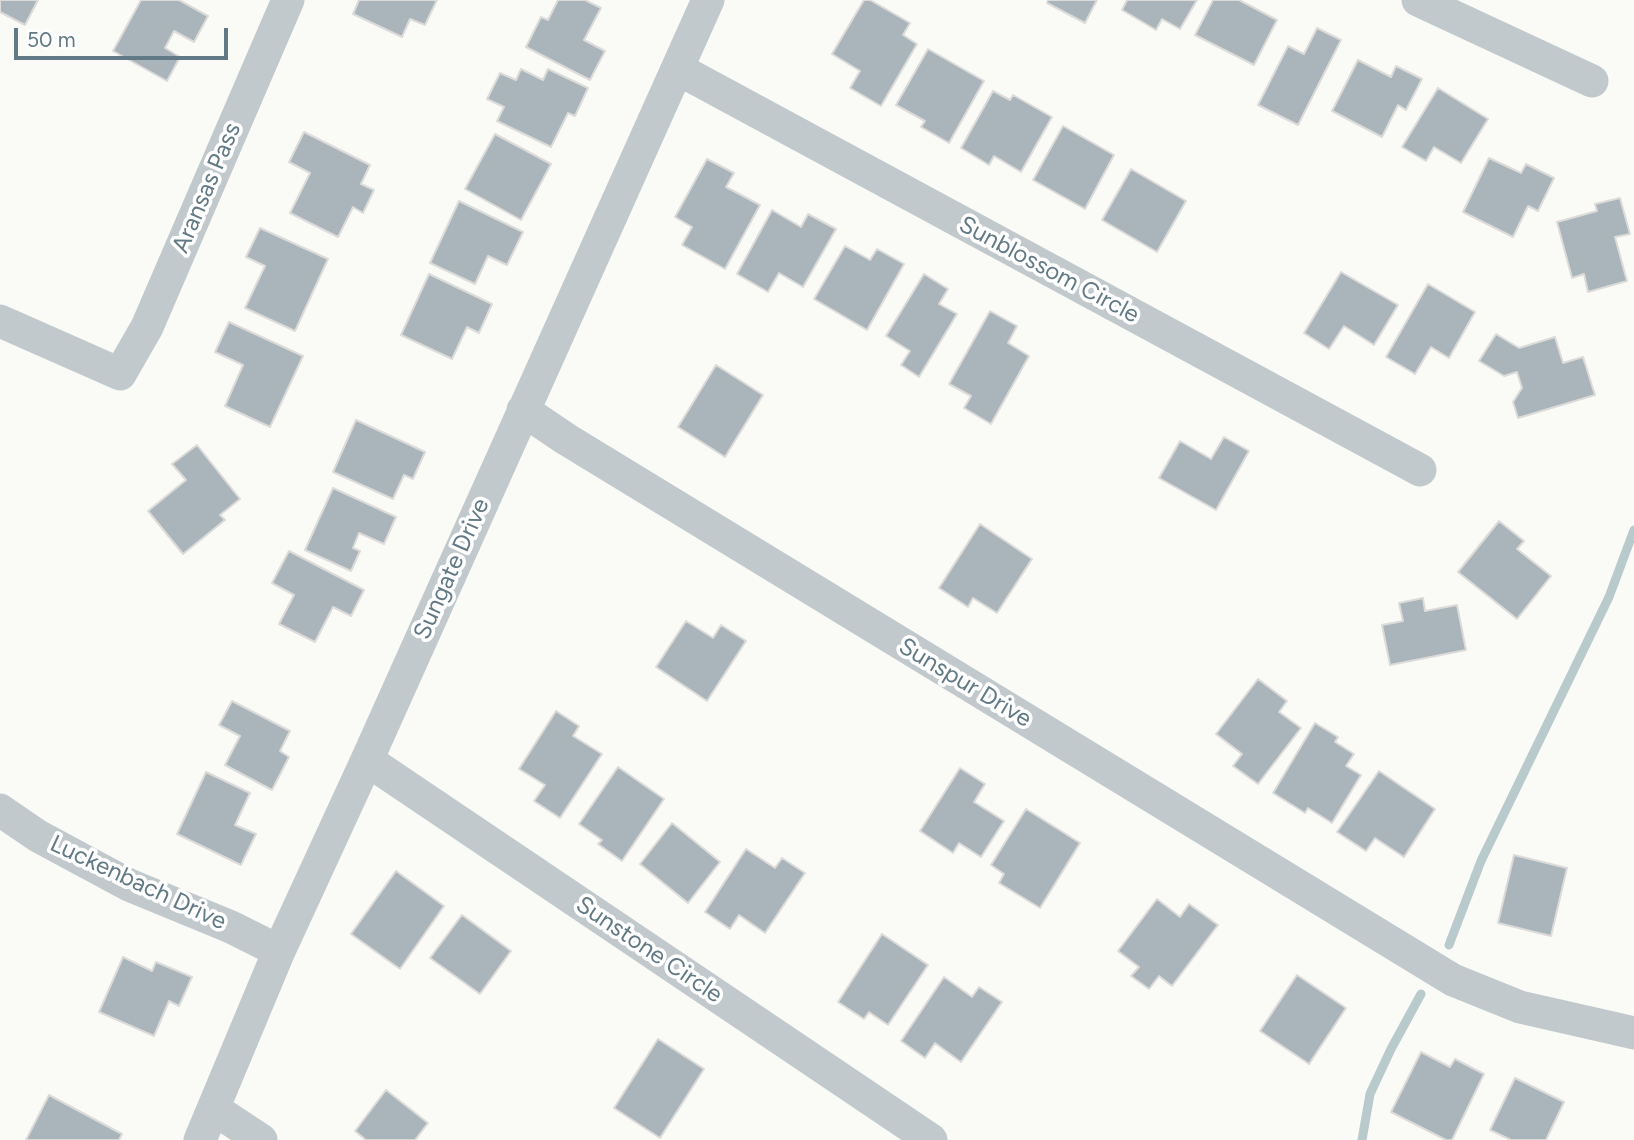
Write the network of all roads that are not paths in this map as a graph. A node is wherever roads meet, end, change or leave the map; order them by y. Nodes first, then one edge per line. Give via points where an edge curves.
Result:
1 (288, 0) edge
2 (708, 0) edge
3 (1418, 0) edge
4 (678, 69) junction
5 (1592, 81) dead end
6 (0, 321) edge
7 (523, 410) junction
8 (1420, 470) dead end
9 (367, 760) junction
10 (0, 810) edge
11 (279, 951) junction
12 (1634, 1033) edge
13 (214, 1109) junction
14 (200, 1140) edge
15 (261, 1140) edge
16 (931, 1140) edge

1 - 6 street, Aransas Pass via 147,327 120,374
2 - 4 street, Sungate Drive
3 - 5 street
4 - 7 street, Sungate Drive
4 - 8 street, Sunblossom Circle
7 - 9 street, Sungate Drive
7 - 12 street, Sunspur Drive via 1408,954 1464,985 1520,1007
9 - 11 street, Sungate Drive
9 - 16 street, Sunstone Circle
10 - 11 street, Luckenbach Drive via 129,885
11 - 13 street, Sungate Drive
13 - 14 street, Sungate Drive
13 - 15 street

